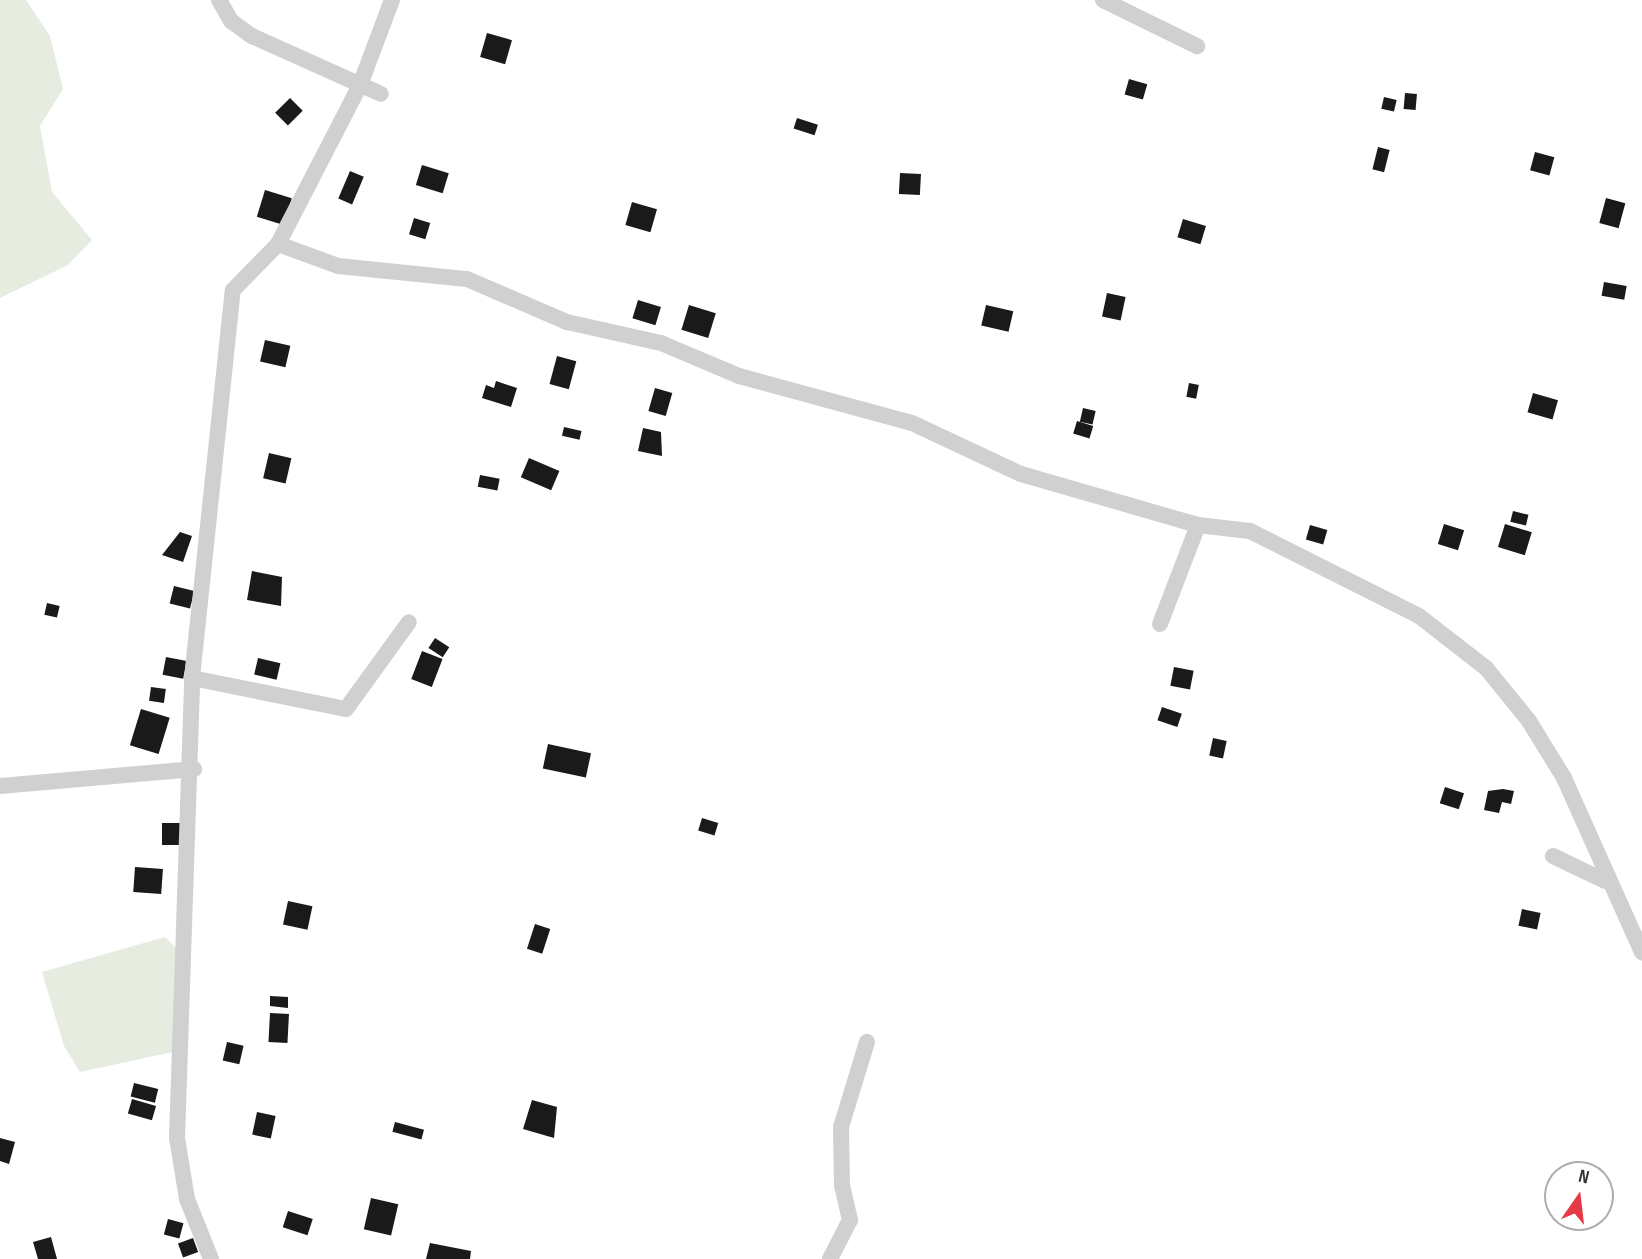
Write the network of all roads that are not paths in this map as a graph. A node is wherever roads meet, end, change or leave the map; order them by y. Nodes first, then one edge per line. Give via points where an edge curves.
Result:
1 (219, 0) edge
2 (392, 0) edge
3 (1102, 0) edge
4 (1197, 46) dead end
5 (360, 85) junction
6 (381, 94) dead end
7 (278, 244) junction
8 (1198, 525) junction
9 (409, 622) dead end
10 (1160, 624) dead end
11 (192, 678) junction
12 (194, 769) junction
13 (0, 786) edge
14 (1553, 856) dead end
15 (1605, 881) junction
16 (1642, 952) edge
17 (867, 1042) dead end
18 (211, 1259) edge
19 (830, 1259) edge

1 - 5 street via 231,21 252,36
2 - 5 street
3 - 4 street
5 - 6 street
5 - 7 street
7 - 8 street via 338,266 467,279 567,322 661,342 739,376 912,423 1021,474
7 - 11 street via 233,290
8 - 10 street
8 - 15 street via 1250,531 1419,616 1486,668 1564,778
9 - 11 street via 346,709
11 - 12 street
12 - 13 street
12 - 18 street via 177,1138 187,1199
14 - 15 street
15 - 16 street
17 - 19 street via 841,1127 842,1186 850,1220

